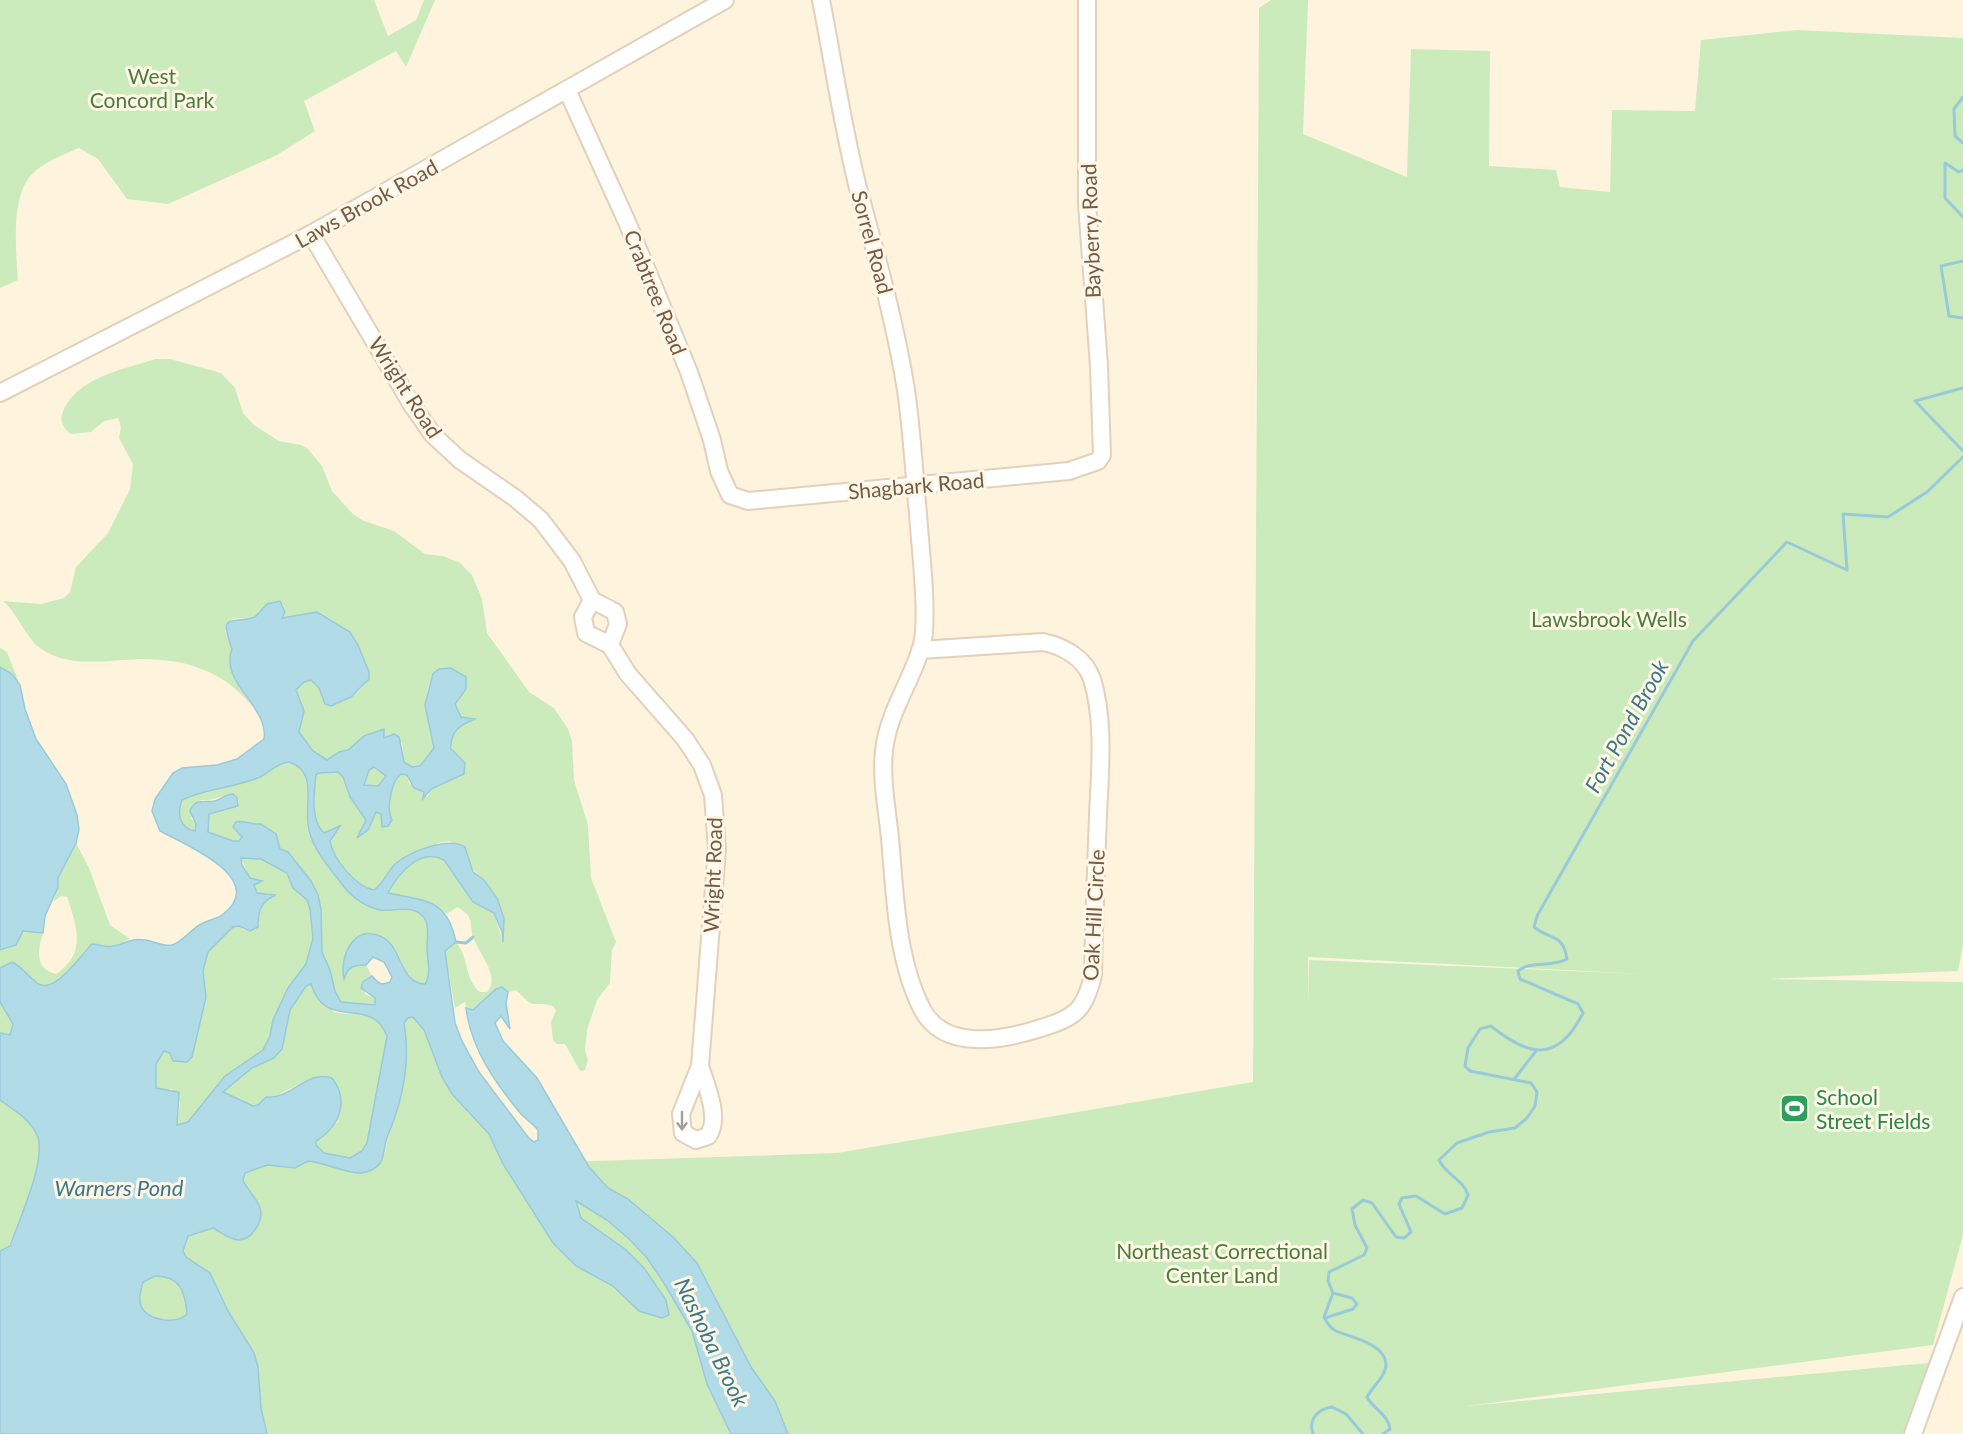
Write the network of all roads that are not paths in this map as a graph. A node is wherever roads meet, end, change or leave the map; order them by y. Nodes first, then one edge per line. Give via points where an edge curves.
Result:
1 (725, 0) edge
2 (821, 0) edge
3 (1087, 0) edge
4 (567, 90) junction
5 (311, 234) junction
6 (0, 393) edge
7 (1098, 461) joint
8 (915, 485) junction
9 (732, 497) joint
10 (592, 600) junction
11 (610, 645) junction
12 (920, 650) junction
13 (700, 1066) dead end
14 (1963, 1297) edge
15 (1913, 1434) edge

1 - 4 street, Laws Brook Road
2 - 8 street, Sorrel Road via 857,181 888,296 906,391
3 - 7 street, Bayberry Road via 1087,204 1102,432 1102,455
4 - 5 street, Laws Brook Road
4 - 9 street, Crabtree Road via 689,372 719,471
5 - 6 street, Laws Brook Road
5 - 10 street, Wright Road via 422,420 460,460 541,520 573,561
7 - 8 street, Shagbark Road via 1070,471
8 - 9 street, Shagbark Road via 748,501
8 - 12 street, Oak Hill Circle via 923,597
10 - 11 street, Wright Road via 610,608 617,619
10 - 11 street, Wright Road via 583,617 583,628 590,637
11 - 13 street, Wright Road via 628,674 685,738 702,765 713,795 717,849
12 - 12 street, Oak Hill Circle via 900,694 884,750 897,909 902,943 922,1009 930,1020 960,1037 986,1040 1027,1033 1071,1018 1088,996 1093,975 1099,771 1098,716 1091,677 1071,653 1043,642
14 - 15 street

